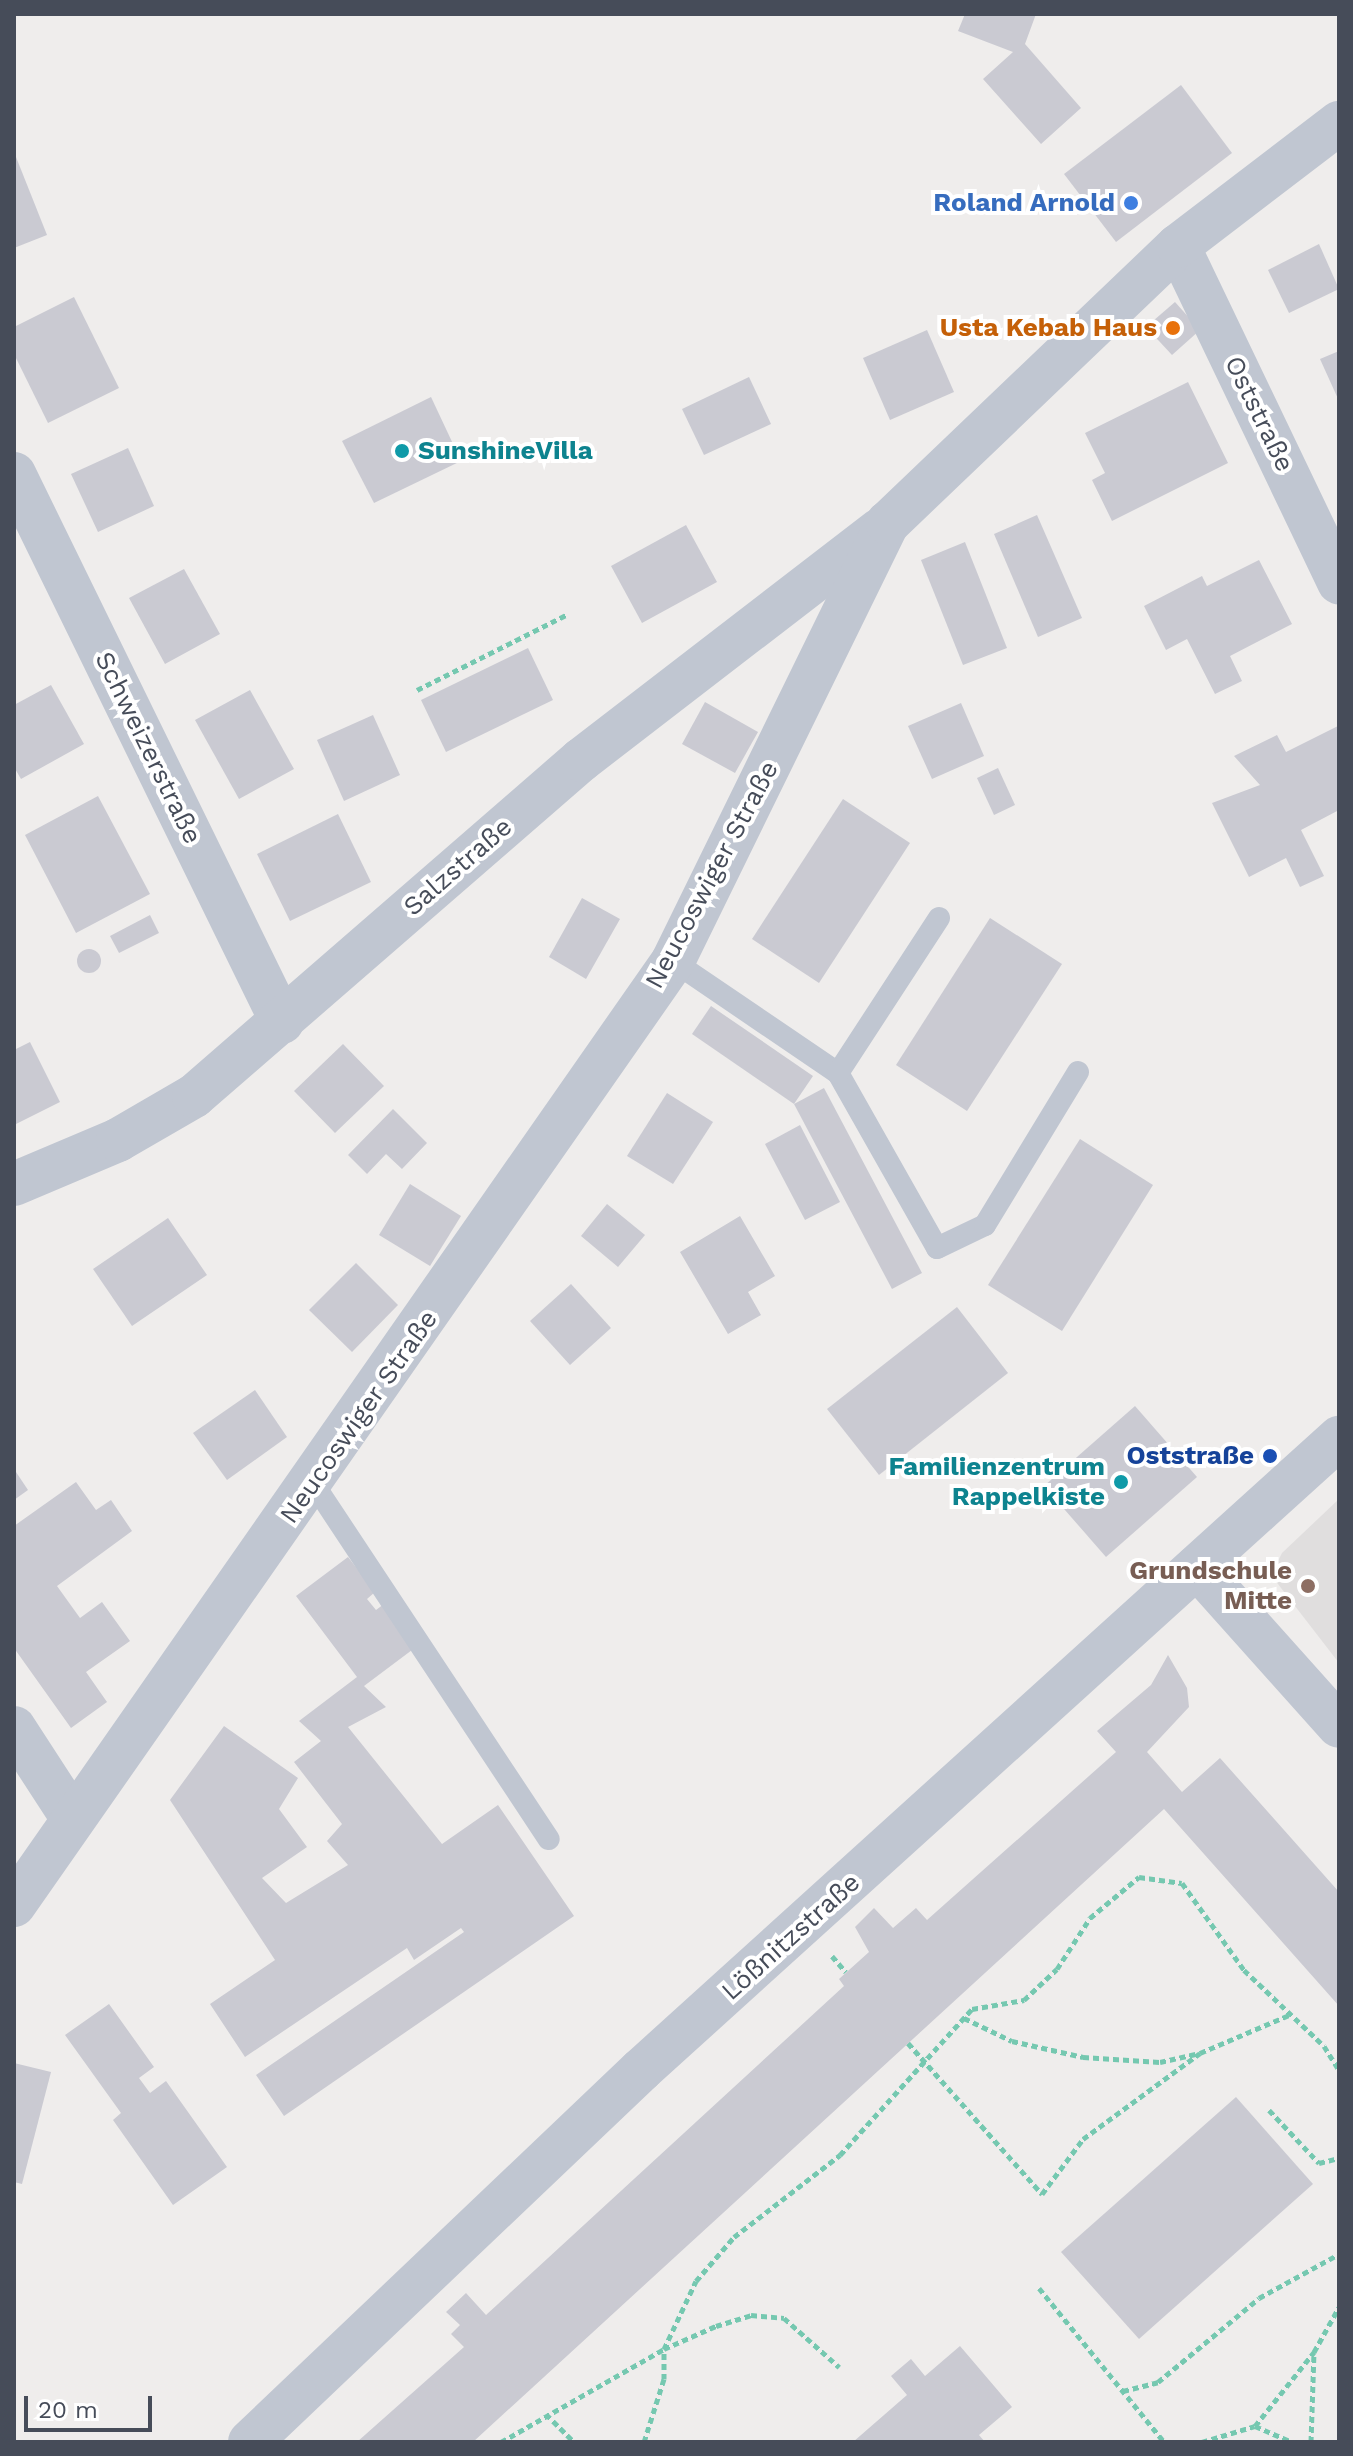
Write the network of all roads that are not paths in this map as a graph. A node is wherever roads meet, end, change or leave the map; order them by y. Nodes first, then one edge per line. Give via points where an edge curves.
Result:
1 (1339, 123) edge
2 (1178, 246) junction
3 (14, 474) edge
4 (888, 523) junction
5 (1339, 582) edge
6 (939, 918) dead end
7 (673, 961) junction
8 (282, 1022) junction
9 (1078, 1072) dead end
10 (838, 1073) junction
11 (14, 1184) edge
12 (1339, 1438) edge
13 (313, 1483) junction
14 (1197, 1567) junction
15 (1339, 1726) edge
16 (14, 1728) edge
17 (73, 1819) junction
18 (549, 1839) dead end
19 (14, 1905) edge
20 (250, 2442) edge

1 - 2 street, Neucoswiger Straße
2 - 4 street, Neucoswiger Straße
2 - 5 street, Oststraße
3 - 8 street, Schweizerstraße
4 - 7 street, Neucoswiger Straße
4 - 8 street, Salzstraße via 581,760
6 - 10 lane
7 - 10 lane
7 - 13 street, Neucoswiger Straße
8 - 11 street, Salzstraße via 194,1096 118,1140
9 - 10 lane via 985,1225 937,1248
12 - 14 street, Lößnitzstraße
13 - 17 street, Neucoswiger Straße
13 - 18 lane
14 - 15 street
14 - 20 street, Lößnitzstraße via 641,2070
16 - 17 street
17 - 19 street, Neucoswiger Straße

